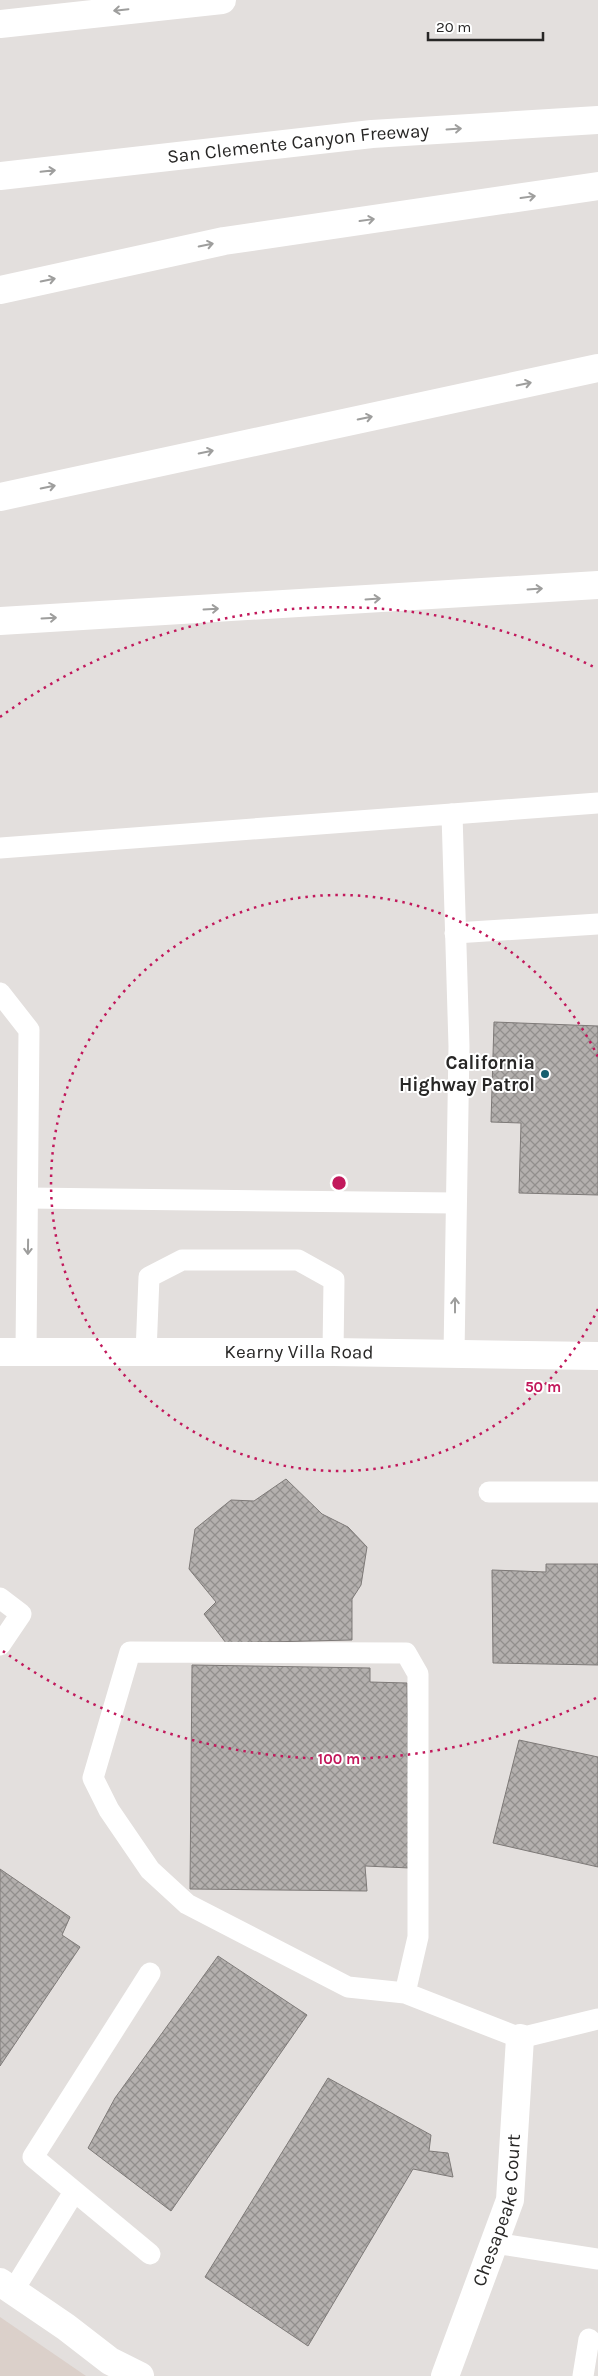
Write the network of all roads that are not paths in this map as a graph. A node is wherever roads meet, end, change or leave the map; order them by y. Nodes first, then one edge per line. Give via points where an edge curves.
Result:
1 (222, 0) edge
2 (0, 24) edge
3 (598, 120) edge
4 (0, 176) edge
5 (598, 186) edge
6 (0, 290) edge
7 (598, 368) edge
8 (0, 497) edge
9 (598, 585) edge
10 (0, 621) edge
11 (598, 803) edge
12 (452, 814) junction
13 (0, 848) edge
14 (598, 924) edge
15 (456, 933) junction
16 (0, 993) edge
17 (28, 1198) junction
18 (456, 1203) junction
19 (13, 1352) edge
20 (333, 1352) junction
21 (146, 1353) junction
22 (454, 1354) junction
23 (598, 1356) edge
24 (489, 1492) dead end
25 (598, 1492) edge
26 (0, 1598) edge
27 (0, 1645) edge
28 (150, 1973) dead end
29 (405, 1993) junction
30 (598, 2019) edge
31 (520, 2038) junction
32 (74, 2192) junction
33 (494, 2243) junction
34 (150, 2254) dead end
35 (598, 2260) edge
36 (6, 2286) edge
37 (589, 2338) dead end
38 (106, 2368) edge
39 (140, 2376) edge
40 (445, 2376) edge
41 (583, 2376) edge

1 -> 2 main road
4 -> 3 main road, San Clemente Canyon Freeway via 372,134
6 -> 5 main road via 224,242
8 -> 7 main road
10 -> 9 main road
11 - 12 lane
12 - 13 lane
12 - 15 lane
14 - 15 lane
15 - 18 lane via 459,1046
16 - 17 lane via 30,1030
17 - 18 lane
17 -> 19 lane
22 -> 18 lane
19 - 21 main road, Kearny Villa Road
20 - 21 main road, Kearny Villa Road
20 - 21 lane via 334,1280 298,1260 182,1260 149,1277
20 - 22 main road, Kearny Villa Road
22 - 23 main road, Kearny Villa Road
24 - 25 lane
26 - 27 lane via 21,1614
28 - 32 lane via 33,2157
29 - 29 lane via 418,1937 418,1674 406,1653 130,1652 93,1778 109,1810 150,1870 188,1904 348,1987
29 - 31 lane
30 - 31 lane
31 - 33 main road, Chesapeake Court via 510,2200
32 - 34 lane
32 - 36 lane
33 - 35 lane
33 - 40 main road, Chesapeake Court
36 - 38 main road
37 - 41 lane
38 - 39 main road

